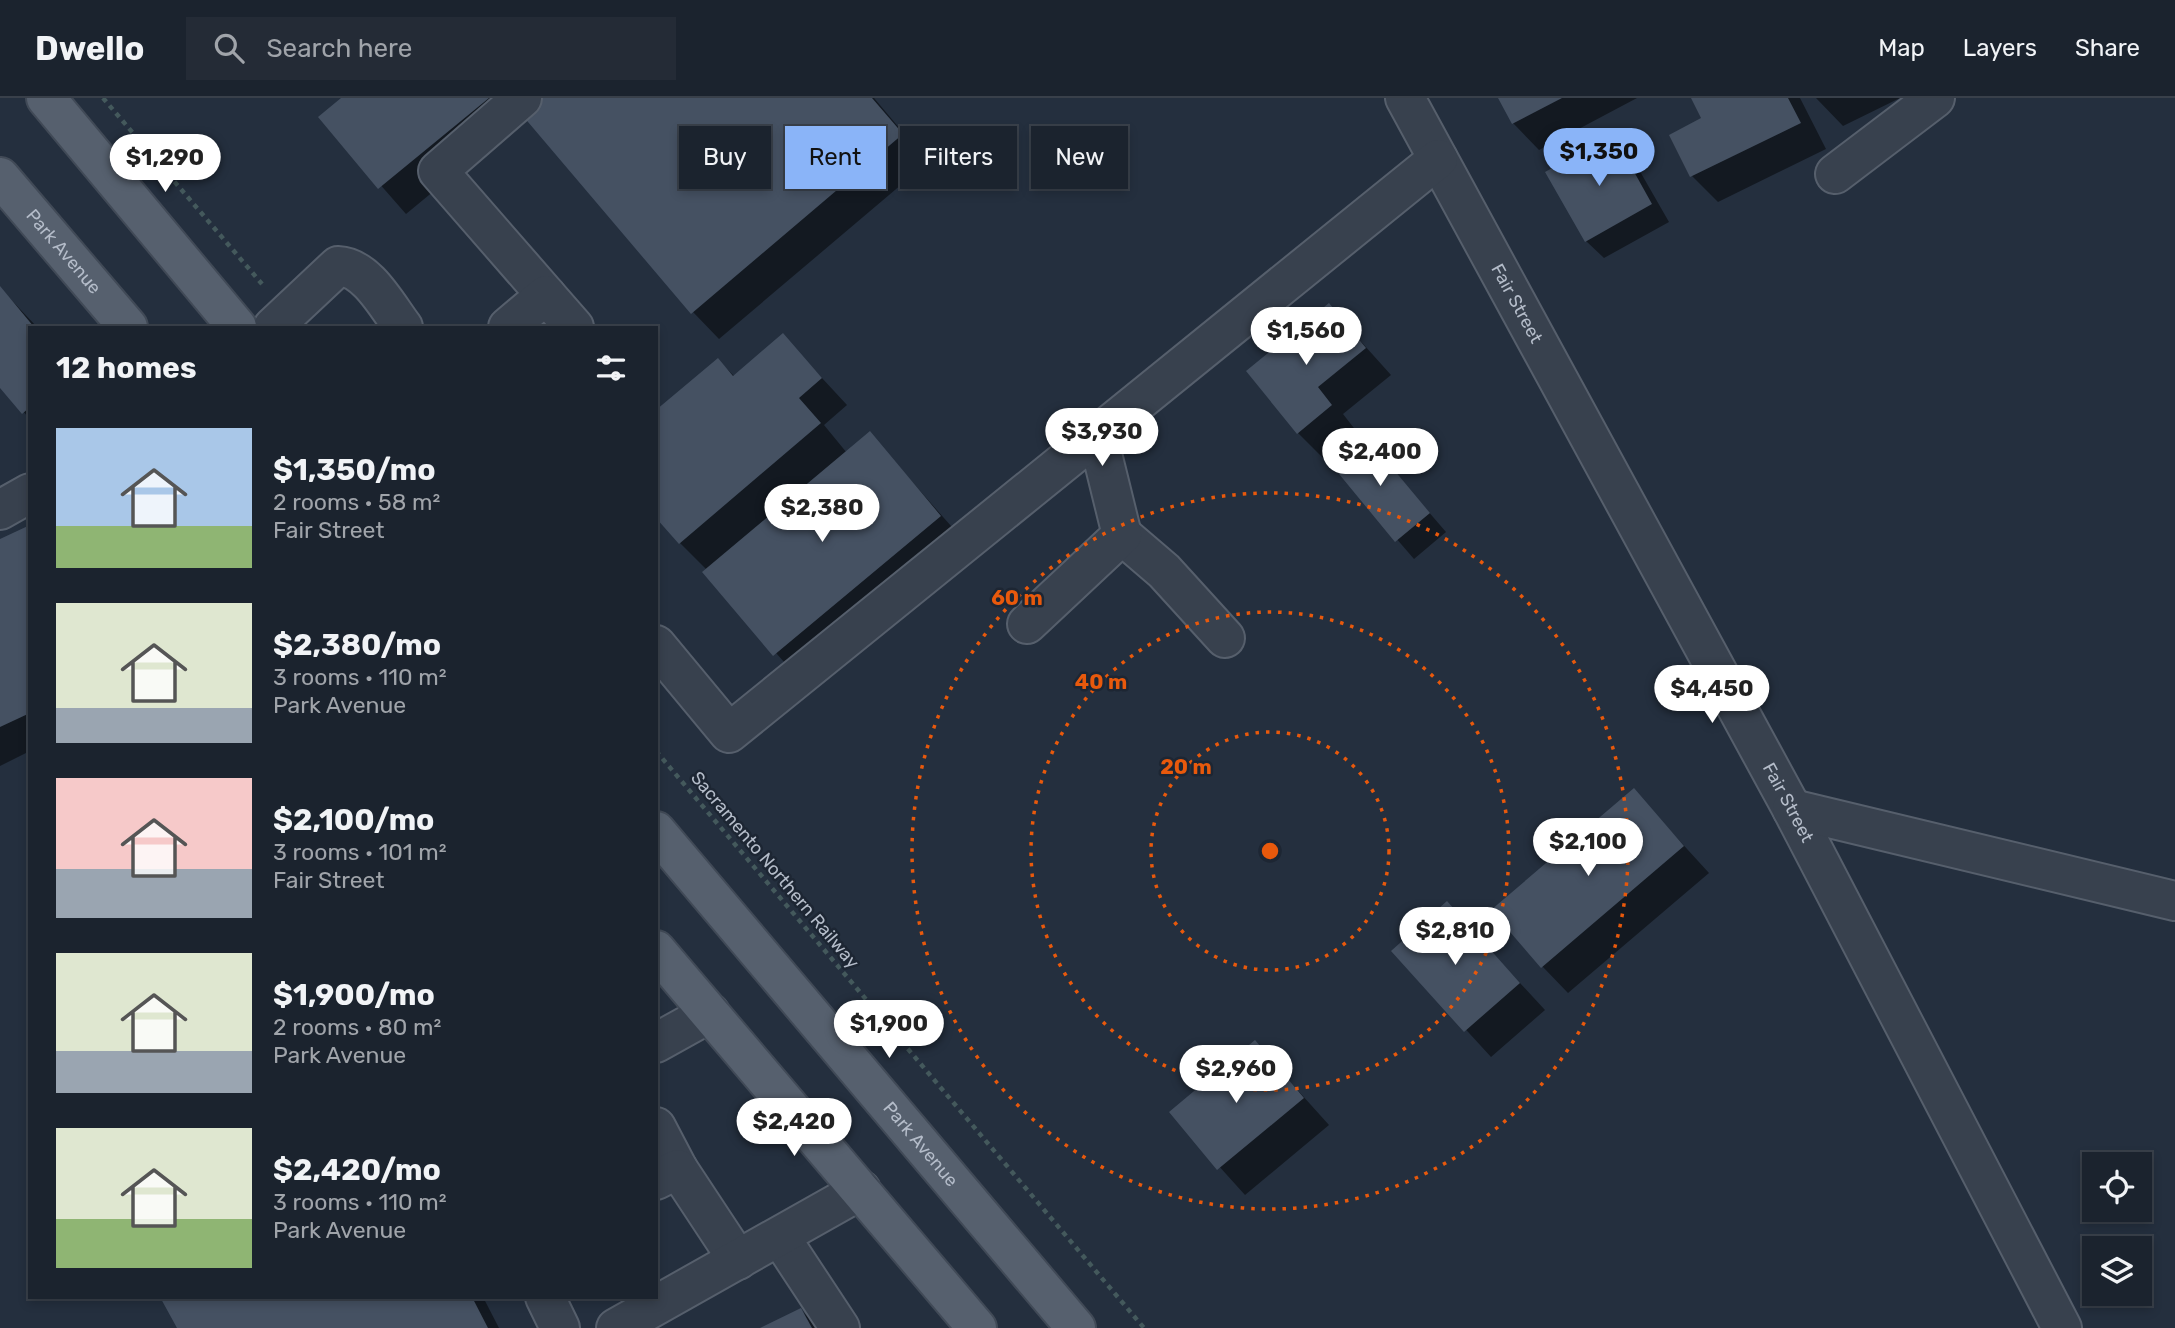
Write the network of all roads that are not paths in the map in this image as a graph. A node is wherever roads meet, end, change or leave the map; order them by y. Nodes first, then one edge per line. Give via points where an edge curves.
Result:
1 (46, 98) edge
2 (522, 98) edge
3 (1405, 98) edge
4 (1934, 98) edge
5 (1438, 159) junction
6 (1835, 174) dead end
7 (0, 177) edge
8 (546, 295) junction
9 (280, 321) edge
10 (127, 326) edge
11 (236, 326) edge
12 (402, 326) edge
13 (509, 326) edge
14 (574, 326) edge
15 (1088, 441) junction
16 (28, 493) edge
17 (0, 510) edge
18 (1122, 535) junction
19 (1027, 624) dead end
20 (1225, 638) dead end
21 (658, 647) edge
22 (1791, 809) junction
23 (658, 835) edge
24 (2175, 901) edge
25 (658, 952) edge
26 (710, 1013) junction
27 (658, 1042) edge
28 (658, 1136) edge
29 (667, 1175) edge
30 (861, 1191) junction
31 (780, 1237) junction
32 (738, 1260) junction
33 (546, 1299) edge
34 (560, 1328) edge
35 (615, 1328) edge
36 (840, 1328) edge
37 (977, 1328) edge
38 (1076, 1328) edge
39 (2062, 1328) edge

1 - 11 main road
2 - 8 street via 439,172
3 - 5 street, Fair Street
4 - 6 street
5 - 15 street
5 - 22 street, Fair Street
7 - 10 main road, Park Avenue
8 - 13 street
8 - 14 street
9 - 12 street via 338,267 349,267 365,277
15 - 18 street via 1103,458
15 - 21 street via 729,733
16 - 17 street
18 - 19 street
18 - 20 street via 1164,571
22 - 24 street
22 - 39 street, Fair Street
23 - 38 main road, Park Avenue
25 - 26 main road
26 - 27 street
26 - 30 main road
28 - 29 street
29 - 32 street
30 - 31 street
30 - 37 main road
31 - 32 street
31 - 36 street
32 - 35 street
33 - 34 street

